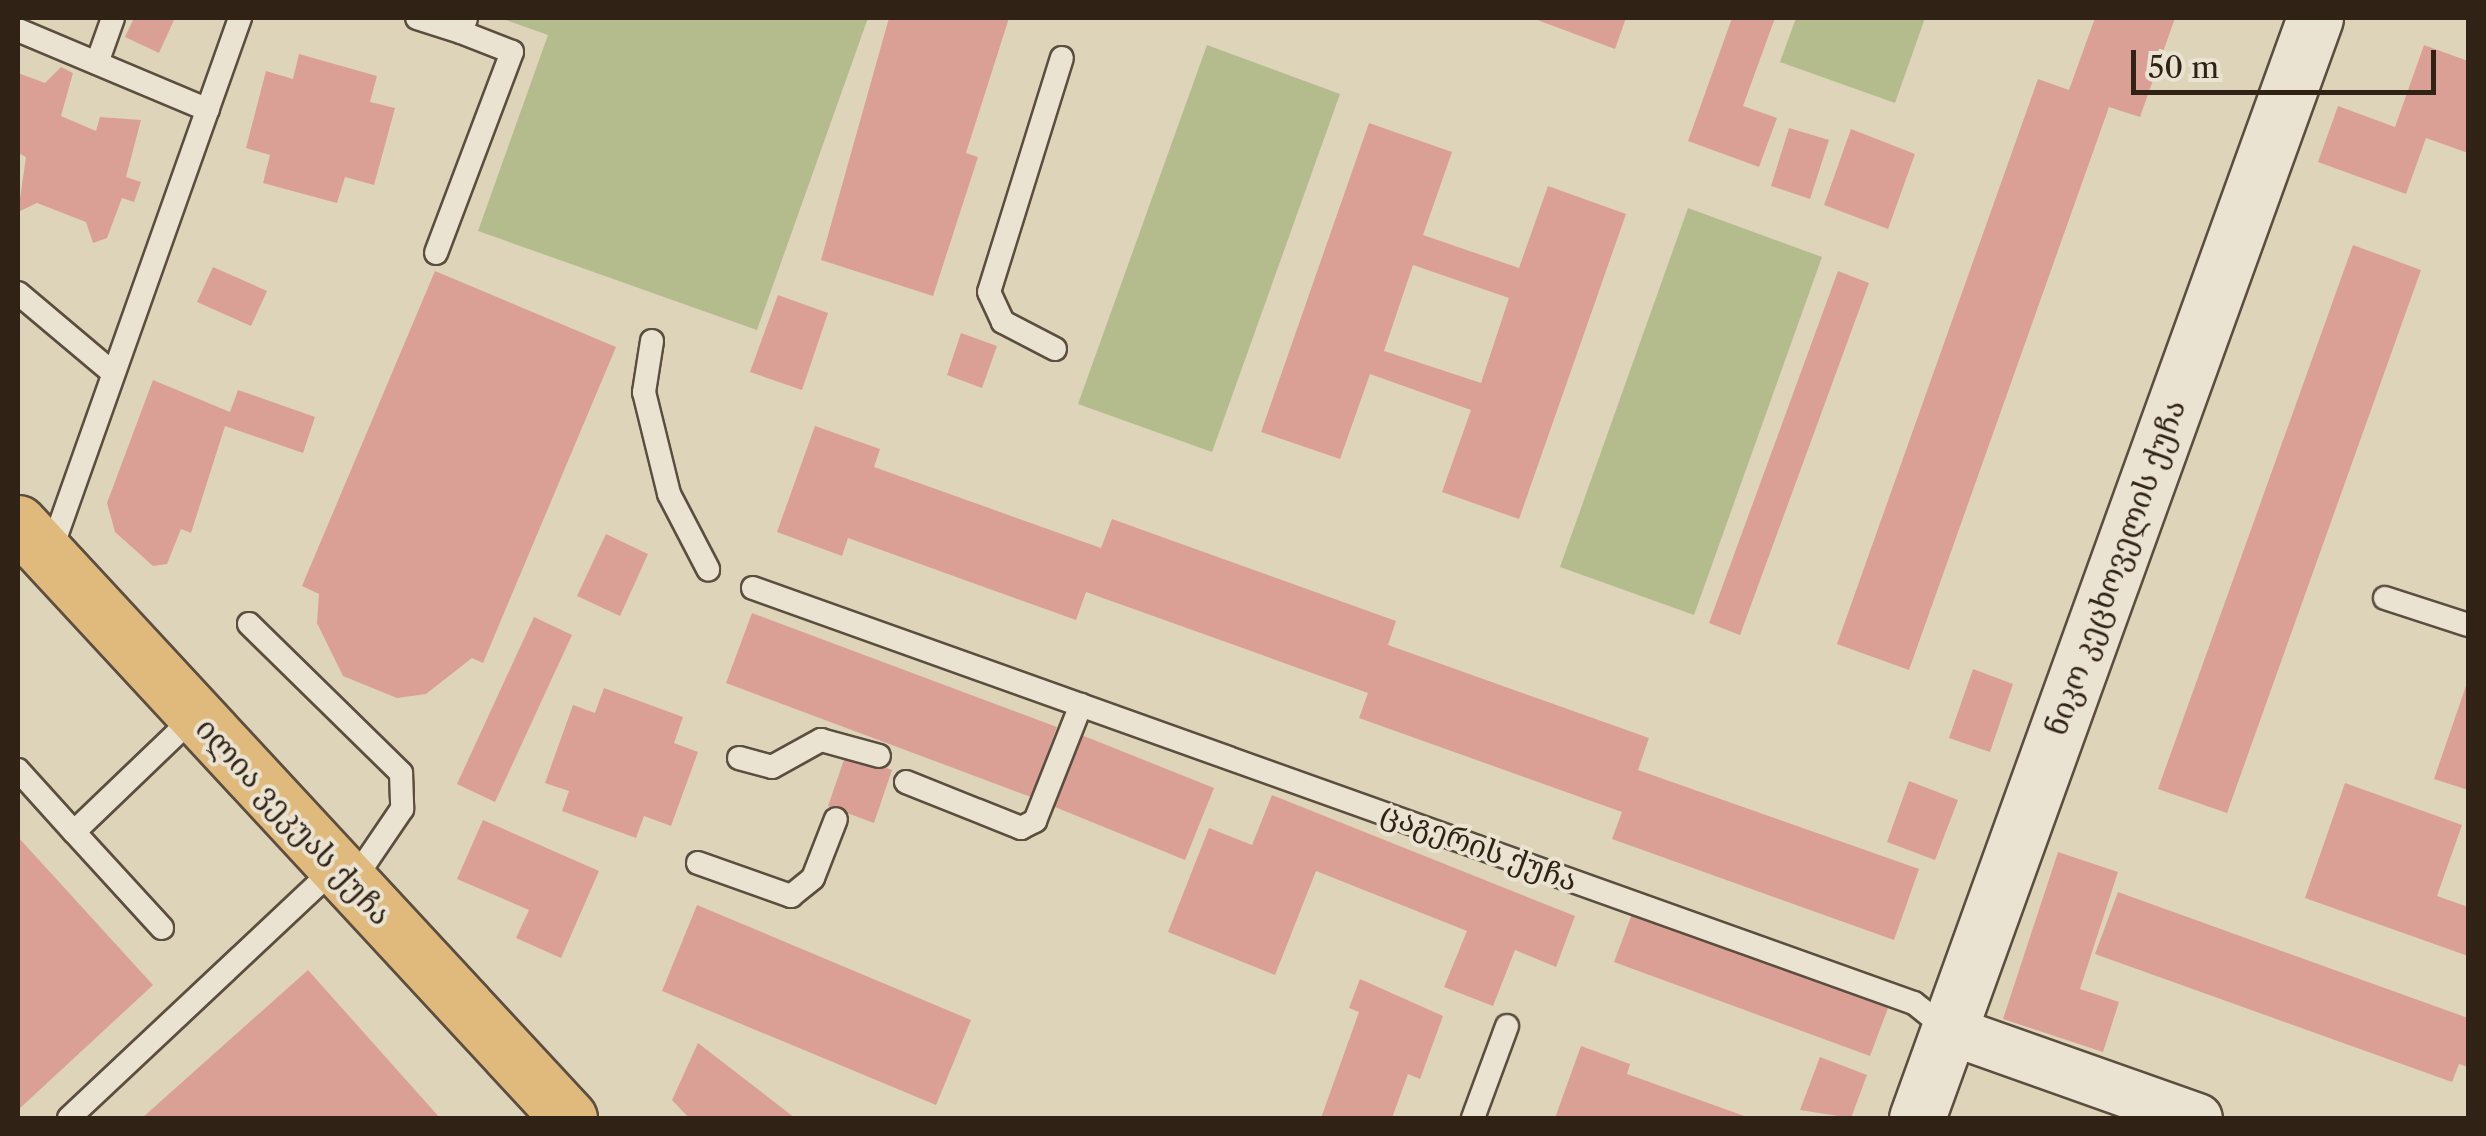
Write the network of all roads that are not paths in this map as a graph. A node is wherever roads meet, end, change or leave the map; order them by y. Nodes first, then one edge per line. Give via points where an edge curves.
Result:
1 (113, 18) edge
2 (240, 18) edge
3 (417, 18) edge
4 (2314, 18) edge
5 (463, 25) edge
6 (18, 30) edge
7 (1062, 58) dead end
8 (97, 64) junction
9 (208, 110) junction
10 (436, 253) dead end
11 (18, 293) edge
12 (652, 341) dead end
13 (1056, 350) dead end
14 (114, 373) junction
15 (33, 540) edge
16 (708, 569) dead end
17 (753, 588) dead end
18 (2384, 598) dead end
19 (248, 624) dead end
20 (2468, 626) edge
21 (1081, 705) junction
22 (194, 717) junction
23 (879, 756) dead end
24 (739, 758) dead end
25 (18, 770) edge
26 (906, 782) dead end
27 (836, 819) dead end
28 (74, 832) junction
29 (698, 864) dead end
30 (343, 876) junction
31 (162, 928) dead end
32 (1507, 1026) dead end
33 (1949, 1030) junction
34 (70, 1118) edge
35 (570, 1118) edge
36 (1473, 1118) edge
37 (1917, 1118) edge
38 (2198, 1118) edge

1 - 8 lane
2 - 9 lane
3 - 5 lane
4 - 33 street, ნიკო კეცხოველის ქუჩა
5 - 10 lane via 512,52
6 - 8 lane
7 - 13 lane via 990,292 1004,322
8 - 9 lane
9 - 14 lane
11 - 14 lane
12 - 16 lane via 644,392 669,494
14 - 15 lane
15 - 22 main road, ილია ვეკუას ქუჩა
17 - 21 lane, ცაგერის ქუჩა
18 - 20 lane
19 - 30 lane via 401,773 402,808
21 - 26 lane via 1034,822 1021,828
21 - 33 lane, ცაგერის ქუჩა via 1914,1002
22 - 28 lane
22 - 30 main road, ილია ვეკუას ქუჩა
23 - 24 lane via 820,740 772,767
25 - 28 lane
27 - 29 lane via 813,878 791,896
28 - 31 lane
30 - 34 lane
30 - 35 main road, ილია ვეკუას ქუჩა
32 - 36 lane
33 - 37 street, ნიკო კეცხოველის ქუჩა
33 - 38 street, ცაგერის ქუჩა

